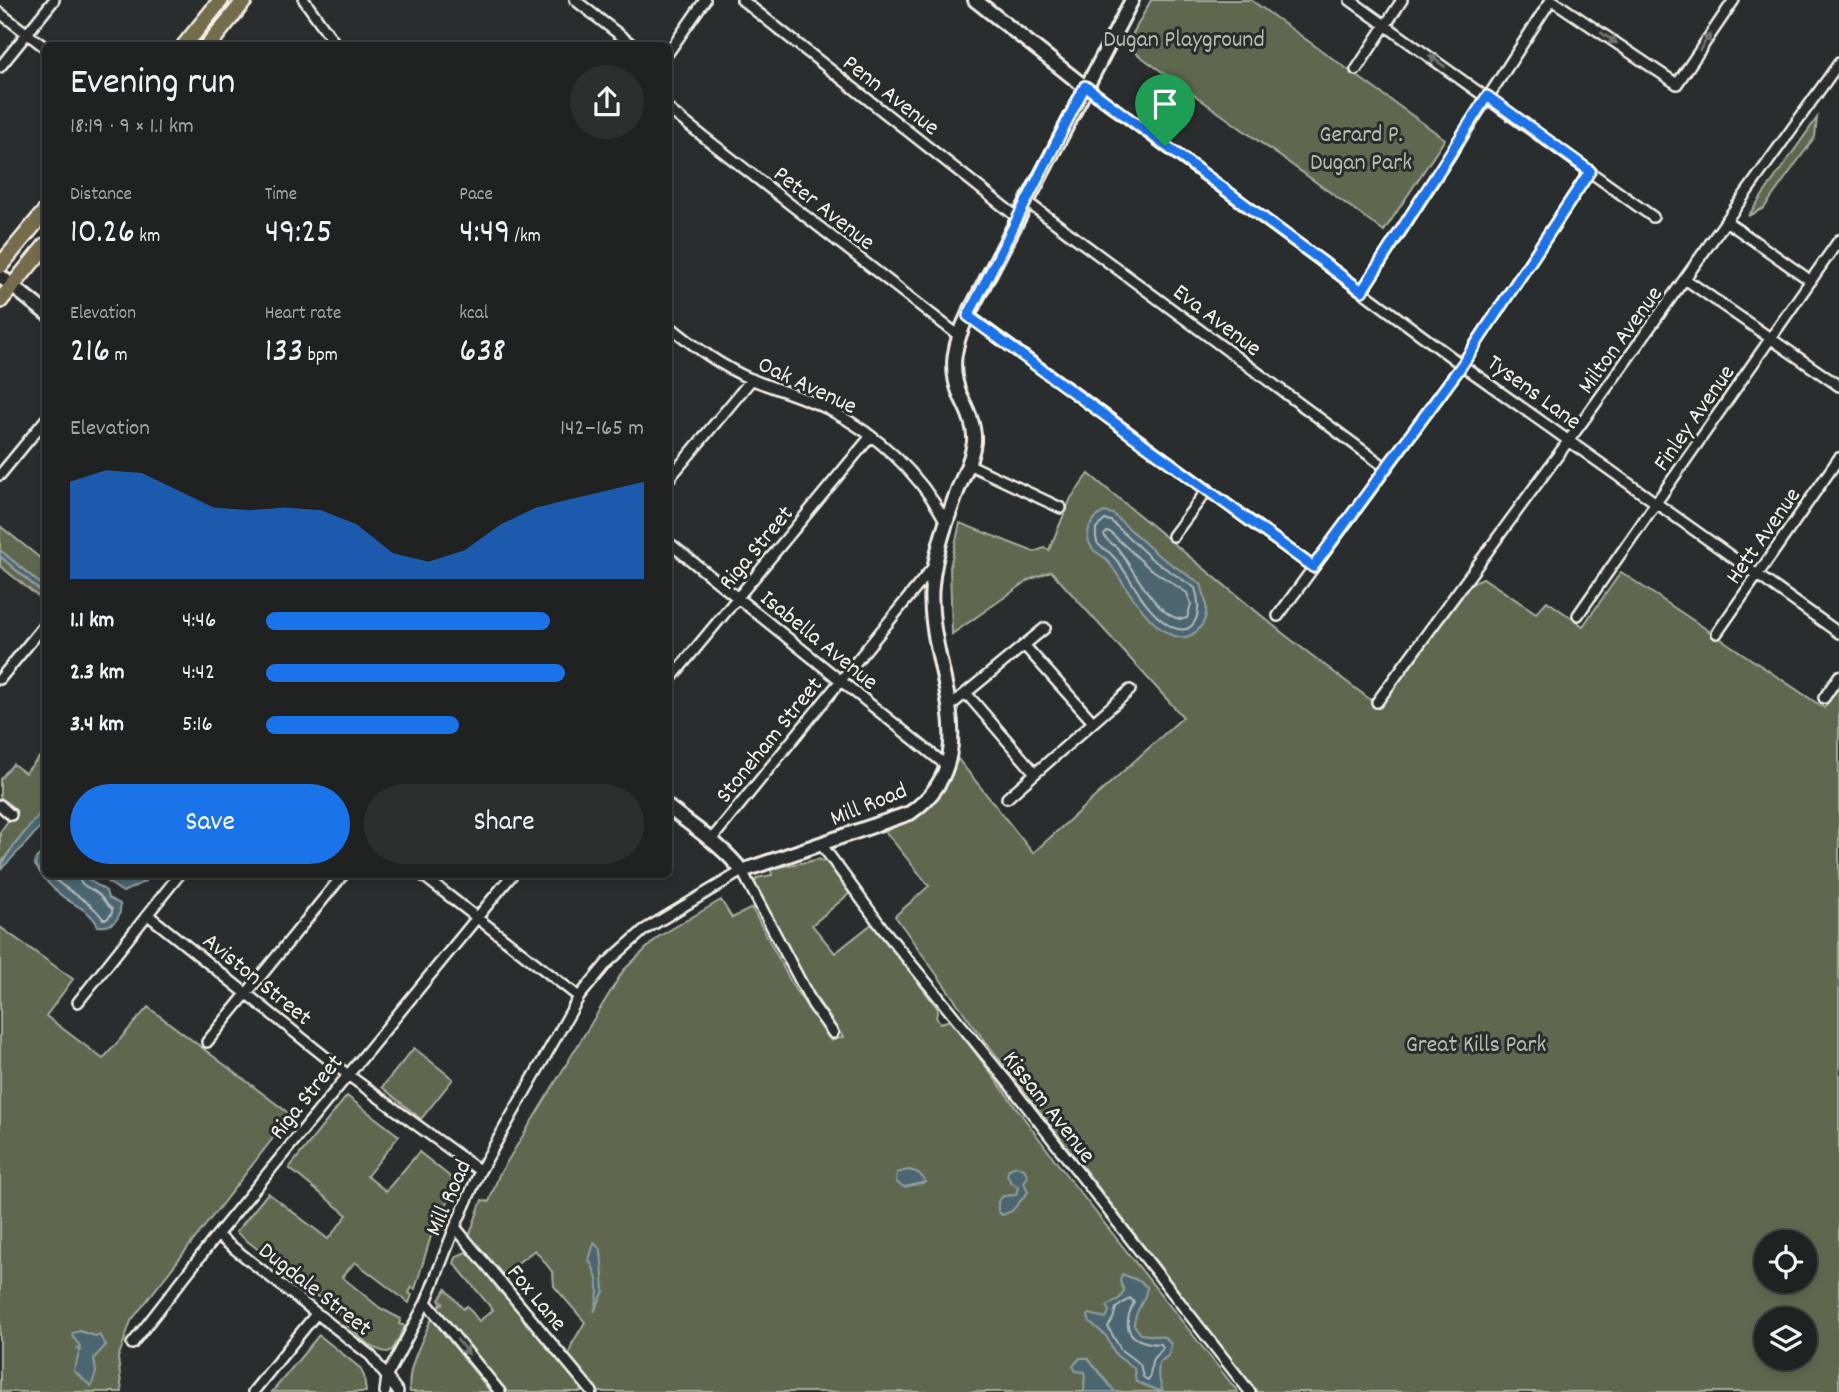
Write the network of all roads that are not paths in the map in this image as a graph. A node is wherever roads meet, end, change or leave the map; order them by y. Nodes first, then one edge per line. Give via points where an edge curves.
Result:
1 (54, 0) edge
2 (221, 0) edge
3 (245, 0) edge
4 (304, 0) edge
5 (575, 0) edge
6 (705, 0) edge
7 (743, 0) edge
8 (975, 0) edge
9 (1132, 0) edge
10 (1350, 0) edge
11 (1402, 0) edge
12 (1552, 0) edge
13 (1734, 0) edge
14 (0, 13) edge
15 (1386, 25) junction
16 (27, 34) junction
17 (187, 42) edge
18 (211, 42) edge
19 (334, 42) edge
20 (629, 42) edge
21 (42, 45) edge
22 (672, 47) edge
23 (1839, 63) edge
24 (0, 67) edge
25 (1356, 70) dead end
26 (1085, 86) junction
27 (1487, 96) junction
28 (672, 112) edge
29 (1590, 171) junction
30 (1027, 202) junction
31 (42, 215) edge
32 (1653, 217) dead end
33 (1018, 218) junction
34 (1726, 221) junction
35 (1839, 240) edge
36 (42, 250) edge
37 (0, 266) edge
38 (0, 276) edge
39 (1685, 278) junction
40 (1811, 281) junction
41 (13, 286) junction
42 (1362, 291) junction
43 (0, 301) edge
44 (42, 310) edge
45 (968, 316) junction
46 (672, 328) edge
47 (958, 335) junction
48 (1771, 338) junction
49 (1462, 365) junction
50 (752, 379) junction
51 (1839, 386) edge
52 (42, 424) edge
53 (872, 436) junction
54 (1569, 441) junction
55 (1839, 458) edge
56 (968, 464) junction
57 (1385, 467) junction
58 (0, 475) edge
59 (672, 475) edge
60 (1208, 489) junction
61 (1655, 504) junction
62 (1061, 508) dead end
63 (946, 522) junction
64 (1173, 536) dead end
65 (672, 545) edge
66 (935, 565) junction
67 (1313, 567) junction
68 (1758, 575) junction
69 (738, 597) junction
70 (1278, 615) dead end
71 (1578, 615) dead end
72 (42, 628) edge
73 (1045, 628) dead end
74 (1717, 633) dead end
75 (1839, 633) edge
76 (1024, 645) junction
77 (1839, 676) edge
78 (672, 677) edge
79 (0, 679) edge
80 (840, 680) junction
81 (1130, 690) dead end
82 (966, 693) junction
83 (1824, 698) dead end
84 (1377, 702) dead end
85 (950, 706) junction
86 (1093, 722) junction
87 (947, 766) junction
88 (1035, 773) junction
89 (1007, 798) dead end
90 (0, 805) edge
91 (672, 810) edge
92 (11, 815) dead end
93 (711, 840) junction
94 (821, 844) junction
95 (742, 871) junction
96 (176, 878) edge
97 (341, 878) edge
98 (426, 878) edge
99 (510, 878) edge
100 (148, 915) junction
101 (477, 919) junction
102 (246, 993) junction
103 (579, 997) junction
104 (78, 1002) dead end
105 (833, 1032) dead end
106 (207, 1042) dead end
107 (348, 1075) junction
108 (480, 1171) junction
109 (455, 1227) junction
110 (217, 1235) junction
111 (425, 1302) junction
112 (316, 1314) junction
113 (132, 1345) dead end
114 (387, 1376) junction
115 (253, 1392) edge
116 (385, 1392) edge
117 (398, 1392) edge
118 (500, 1392) edge
119 (592, 1392) edge
120 (1250, 1392) edge

1 - 16 street
2 - 17 main road
3 - 18 main road
4 - 19 street
5 - 20 street
6 - 22 street
7 - 33 street, Penn Avenue
8 - 26 street, Tysens Lane
9 - 26 street, Mill Road
10 - 15 street
11 - 15 street
12 -> 13 street via 1677,84
12 - 27 street
14 - 16 street
15 - 25 street
27 -> 15 street
16 - 21 street
16 - 24 street
23 - 34 street, Milton Avenue
26 - 30 street, Mill Road
26 - 42 street, Tysens Lane
27 - 29 street
27 - 42 street
28 - 47 street, Peter Avenue
29 - 32 street
29 - 49 street
30 - 33 street, Mill Road
30 - 57 street, Eva Avenue
31 - 37 main road
33 - 45 street, Mill Road
34 - 39 street, Milton Avenue
34 - 40 street
35 - 40 street, Finley Avenue
36 - 41 main road
38 - 41 street
39 - 48 street
39 - 54 street, Milton Avenue
40 - 48 street, Finley Avenue
41 - 43 main road
41 - 44 street
42 - 49 street, Tysens Lane
45 - 47 street, Mill Road
45 - 60 street
46 - 50 street, Oak Avenue via 711,358
47 - 56 street, Mill Road via 955,380 974,433
48 - 51 street
48 - 61 street, Finley Avenue
49 - 54 street, Tysens Lane
49 - 57 street
50 - 53 street, Oak Avenue via 828,409
50 - 59 street
52 - 58 street
53 - 63 street, Oak Avenue via 916,477
53 - 69 street, Riga Street
54 - 61 street, Tysens Lane
54 - 84 street, Milton Avenue
55 - 68 street, Hett Avenue
56 - 62 street
56 - 63 street, Mill Road
57 - 67 street
60 - 64 street
60 - 67 street
61 - 68 street, Tysens Lane
61 - 71 street, Finley Avenue
63 - 66 street, Mill Road
65 - 69 street, Isabella Avenue
66 - 80 street, Stoneham Street
66 - 85 street, Mill Road via 931,605
67 - 70 street
68 - 74 street, Hett Avenue
68 - 75 street, Tysens Lane
69 - 78 street, Riga Street
69 - 80 street, Isabella Avenue
72 - 79 street
73 - 76 street
76 - 82 street
76 - 86 street
77 - 83 street
80 - 87 street, Isabella Avenue
80 - 93 street, Stoneham Street
81 - 86 street
82 - 85 street
82 - 88 street
85 - 87 street, Mill Road
86 - 88 street
87 - 94 street, Mill Road via 939,786 910,813
88 - 89 street
90 - 92 street
91 - 93 street
93 - 95 street
94 - 95 street, Mill Road
94 - 120 street, Kissam Avenue
95 - 103 street, Mill Road via 644,930 607,963
95 - 105 street via 813,1005
96 - 100 street
97 - 102 street
98 - 101 street
99 - 101 street, Riga Street
100 - 102 street, Aviston Street
100 - 104 street
101 - 103 street
101 - 107 street, Riga Street
102 - 106 street
102 - 107 street, Aviston Street
103 - 108 street, Mill Road
107 - 108 street, Aviston Street
107 - 110 street, Riga Street
108 - 109 street, Mill Road
109 - 111 street, Mill Road
109 - 119 street, Fox Lane
110 - 112 street, Dugdale Street
110 - 113 street, Riga Street
111 - 114 street, Mill Road
111 -> 118 street
112 - 114 street, Dugdale Street via 371,1356
112 - 115 street
114 - 116 street, Mill Road
114 - 117 street, Dugdale Street

